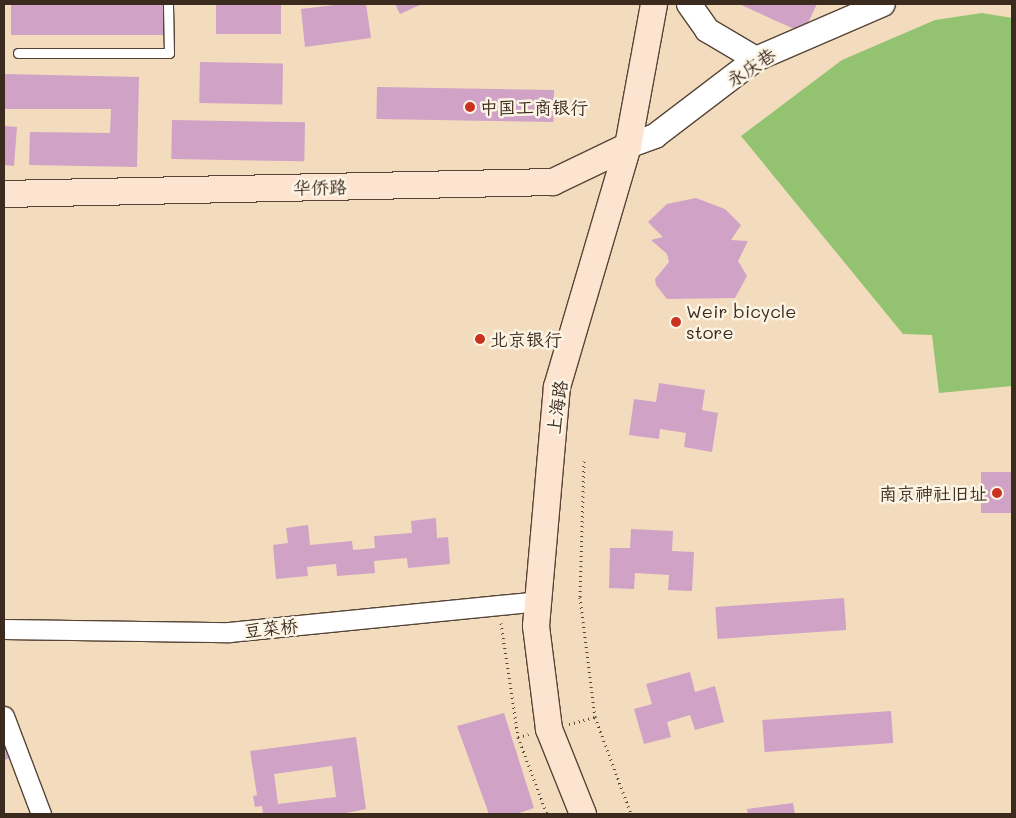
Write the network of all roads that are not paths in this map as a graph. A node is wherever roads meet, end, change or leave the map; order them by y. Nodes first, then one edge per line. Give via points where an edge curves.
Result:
1 (168, 4) edge
2 (654, 4) edge
3 (689, 4) edge
4 (883, 4) edge
5 (18, 54) dead end
6 (756, 59) junction
7 (628, 146) junction
8 (4, 194) edge
9 (538, 601) junction
10 (4, 629) edge
11 (4, 716) edge
12 (41, 814) edge
13 (583, 814) edge

1 - 5 lane via 169,53
2 - 7 main road, 上海路
3 - 6 street via 707,30
4 - 6 street, 永庆巷
6 - 7 street, 永庆巷 via 655,136
7 - 8 main road, 华侨路 via 553,182
7 - 9 main road, 上海路 via 557,387
9 - 10 street, 豆菜桥 via 229,632
9 - 13 main road, 上海路 via 536,626 548,729
11 - 12 street

